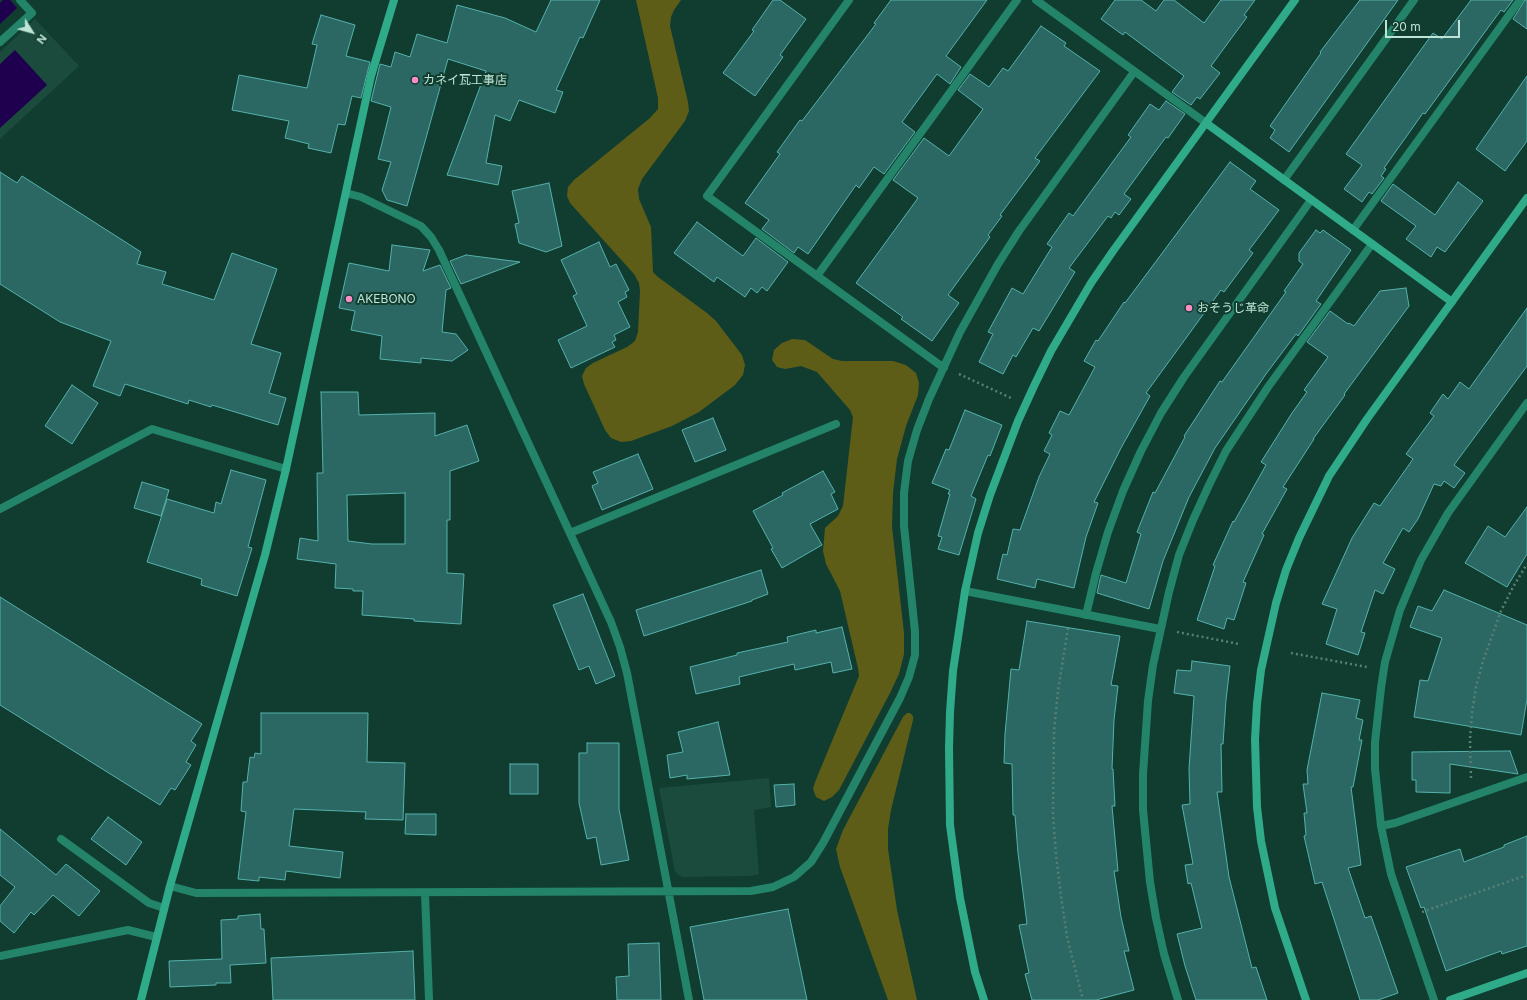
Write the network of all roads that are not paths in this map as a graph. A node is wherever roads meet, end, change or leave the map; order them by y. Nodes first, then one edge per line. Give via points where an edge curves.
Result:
1 (20, 0) edge
2 (394, 0) edge
3 (849, 0) edge
4 (1017, 0) edge
5 (1036, 0) edge
6 (1295, 0) edge
7 (1414, 0) edge
8 (1520, 0) edge
9 (0, 42) edge
10 (1134, 72) junction
11 (1206, 123) junction
12 (1284, 180) junction
13 (346, 193) junction
14 (1527, 198) edge
15 (1311, 200) junction
16 (1354, 230) junction
17 (1372, 244) junction
18 (817, 276) junction
19 (1452, 302) junction
20 (944, 368) junction
21 (1527, 403) edge
22 (836, 424) dead end
23 (286, 469) junction
24 (0, 509) edge
25 (570, 533) junction
26 (965, 591) junction
27 (1086, 615) junction
28 (1160, 629) junction
29 (1527, 777) edge
30 (1381, 826) junction
31 (61, 839) dead end
32 (170, 886) junction
33 (669, 892) junction
34 (425, 893) junction
35 (164, 908) junction
36 (156, 937) junction
37 (0, 956) edge
38 (1527, 973) edge
39 (141, 1000) edge
40 (429, 1000) edge
41 (689, 1000) edge
42 (984, 1000) edge
43 (1178, 1000) edge
44 (1306, 1000) edge
45 (1434, 1000) edge
46 (1450, 1000) edge

1 - 9 street via 32,12
2 - 13 street via 371,76
3 - 18 street via 707,196
4 - 18 street
5 - 10 street
6 - 11 street
7 - 12 street
8 - 16 street
10 - 11 street
10 - 20 street via 1019,231 978,298
11 - 12 street
11 - 26 street via 1091,283 1051,351 1003,458 978,532
12 - 15 street
13 - 23 street
13 - 25 street via 361,197 420,226 431,237
14 - 19 street
15 - 16 street
15 - 27 street via 1161,413 1141,451 1108,532
16 - 17 street
17 - 19 street
17 - 28 street via 1226,450 1182,548
18 - 20 street
19 - 44 street via 1351,441 1326,482 1286,570 1261,670 1255,738 1257,807 1261,841 1275,908
20 - 33 street via 929,399 908,461 904,493 904,526 915,632 914,655 909,677 900,698 823,843 811,862 794,877 773,887 751,891
21 - 30 street via 1452,507 1431,542 1400,610 1384,670 1377,715 1376,776
22 - 25 street
23 - 24 street via 152,429
23 - 32 street via 265,555
25 - 33 street via 611,622 624,660
26 - 27 street
26 - 42 street via 950,712 950,825 960,898 975,972
27 - 28 street
28 - 43 street via 1148,701 1143,810 1156,918
29 - 30 street
30 - 45 street via 1391,874
31 - 35 street via 149,903
32 - 34 street via 196,893
32 - 35 street
33 - 34 street
33 - 41 street
34 - 40 street
35 - 36 street
36 - 37 street via 128,930
36 - 39 street
38 - 46 street

